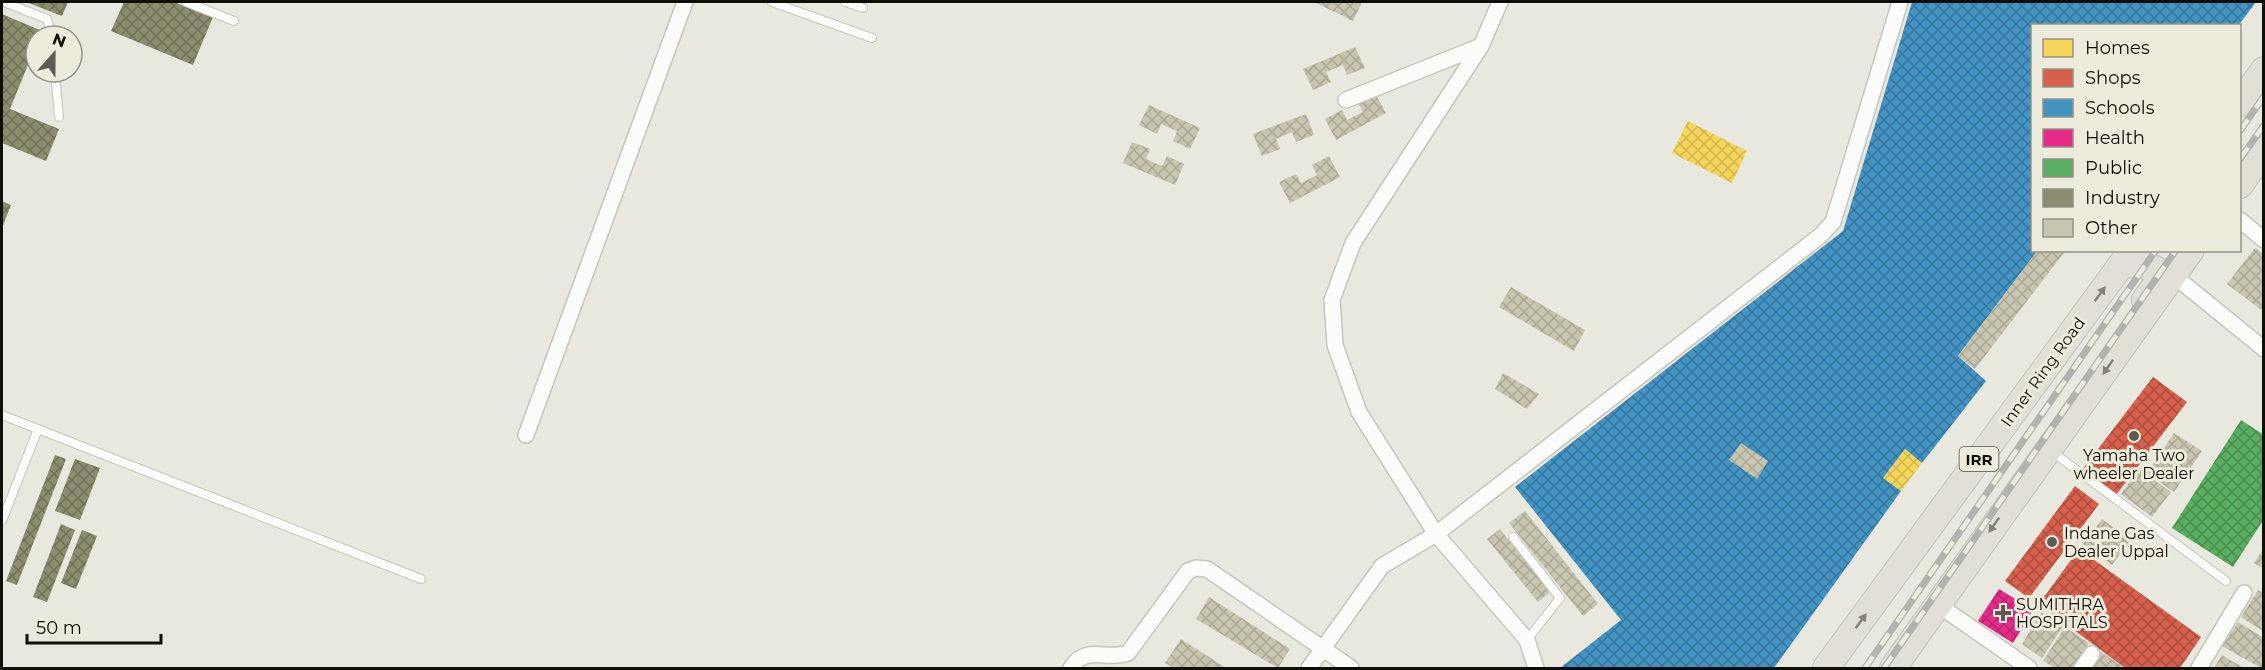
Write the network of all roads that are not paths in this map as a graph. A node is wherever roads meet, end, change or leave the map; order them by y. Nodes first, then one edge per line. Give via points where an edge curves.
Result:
1 (4, 2) edge
2 (186, 2) edge
3 (685, 2) edge
4 (772, 2) edge
5 (845, 2) edge
6 (1500, 2) edge
7 (1900, 2) edge
8 (863, 9) dead end
9 (234, 21) dead end
10 (48, 24) edge
11 (872, 38) dead end
12 (1481, 46) junction
13 (2264, 70) edge
14 (56, 84) edge
15 (1346, 100) dead end
16 (2241, 102) edge
17 (59, 117) dead end
18 (2264, 150) edge
19 (2241, 184) edge
20 (2241, 221) edge
21 (2264, 240) edge
22 (2189, 252) edge
23 (2126, 258) edge
24 (2173, 275) junction
25 (2141, 321) junction
26 (2264, 349) edge
27 (2, 415) edge
28 (38, 429) junction
29 (526, 435) dead end
30 (2048, 449) junction
31 (2, 521) edge
32 (1436, 534) junction
33 (1513, 537) dead end
34 (421, 579) dead end
35 (2226, 581) dead end
36 (2244, 593) dead end
37 (1937, 604) junction
38 (1527, 640) junction
39 (1323, 649) junction
40 (2092, 654) dead end
41 (1071, 669) edge
42 (1309, 669) edge
43 (1351, 669) edge
44 (1536, 669) edge
45 (1826, 669) edge
46 (1893, 669) edge
47 (2029, 669) edge
48 (2082, 669) edge
49 (2199, 669) edge

1 - 10 lane via 47,19
2 - 9 lane
3 - 29 street
4 - 11 lane
5 - 8 lane
6 - 12 street
7 - 32 street via 1833,222
12 - 15 street
12 - 32 street via 1353,243 1332,300 1335,345 1359,412
13 - 16 highway
14 - 17 lane
18 - 19 highway
20 - 21 street
22 - 24 highway
23 - 25 highway via 2148,265 2157,273 2158,282 2139,309
45 -> 23 highway, Inner Ring Road / IRR
24 - 25 highway
24 - 26 street
25 -> 30 highway
27 - 28 lane
28 - 31 lane
28 - 34 lane
30 - 35 lane
30 -> 37 highway
32 - 38 street
32 - 39 street via 1382,566
33 - 38 lane via 1560,598
36 - 49 street
37 - 46 highway
37 - 47 street
38 - 44 street
39 - 41 street via 1207,568 1196,568 1188,571 1128,653 1082,656
39 - 42 street
39 - 43 street
40 - 48 street

